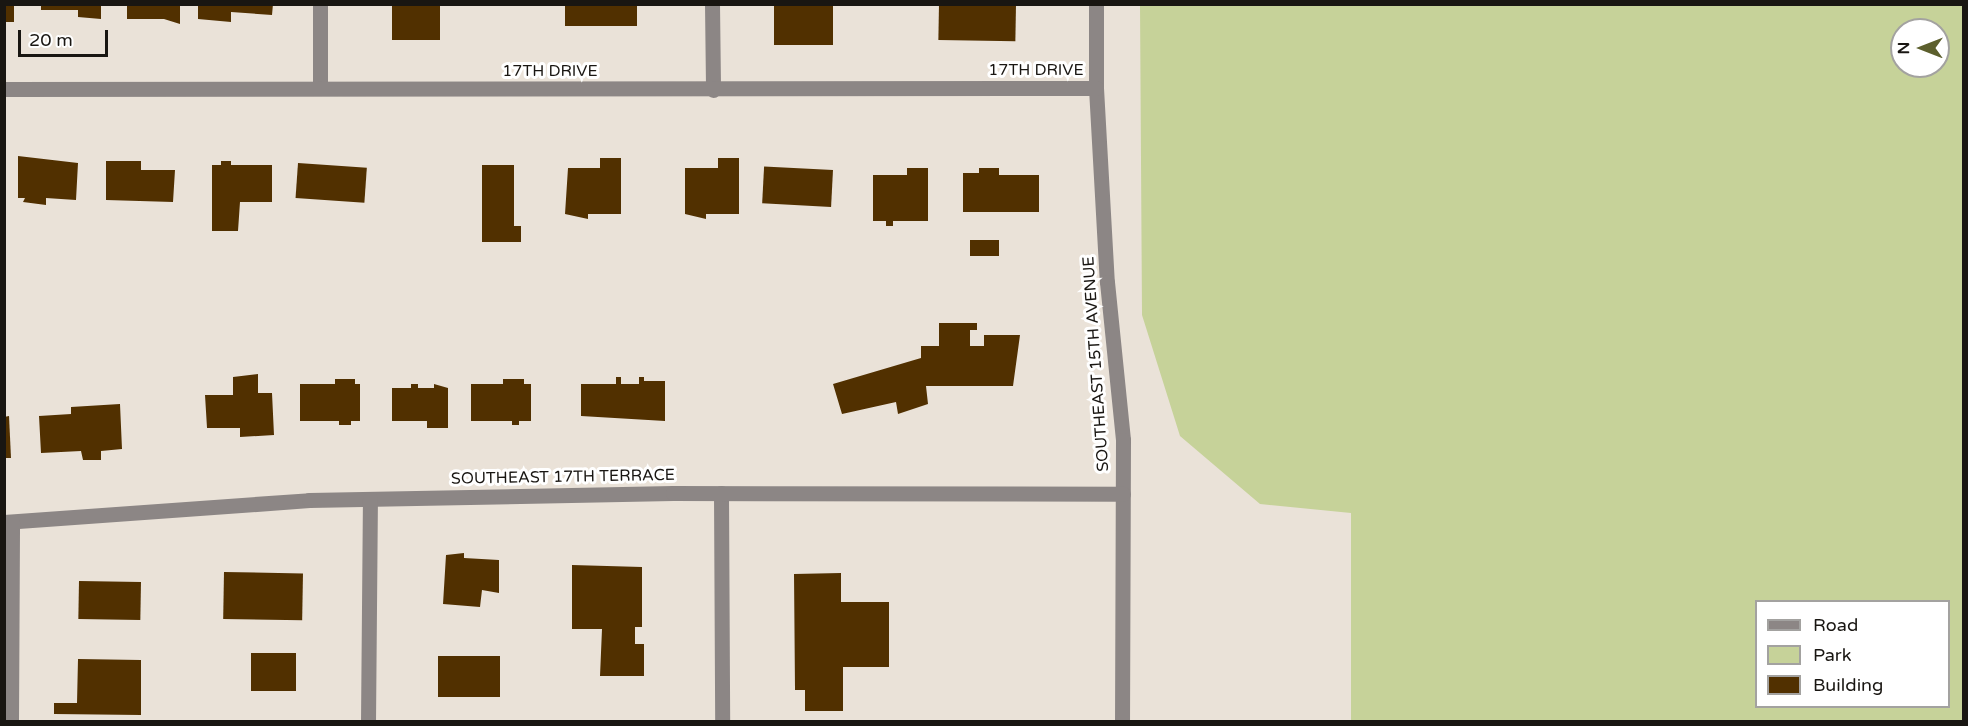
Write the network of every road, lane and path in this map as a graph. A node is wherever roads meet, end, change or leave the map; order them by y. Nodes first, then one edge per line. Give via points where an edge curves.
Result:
1 (320, 4) edge
2 (712, 4) edge
3 (1096, 4) edge
4 (320, 87) junction
5 (1096, 88) junction
6 (4, 89) edge
7 (713, 90) junction
8 (721, 493) junction
9 (1123, 494) junction
10 (370, 499) junction
11 (8, 522) edge
12 (12, 722) edge
13 (368, 722) edge
14 (722, 722) edge
15 (1122, 722) edge

1 - 4 street
2 - 7 street
3 - 5 street, SOUTHEAST 15TH AVENUE
4 - 6 street, 17TH DRIVE
4 - 7 street, 17TH DRIVE
5 - 7 street, 17TH DRIVE
5 - 9 street, SOUTHEAST 15TH AVENUE via 1107,282 1123,440
8 - 9 street, SOUTHEAST 17TH TERRACE
8 - 10 street, SOUTHEAST 17TH TERRACE
8 - 14 street
9 - 15 street, SOUTHEAST 15TH AVENUE
10 - 11 street, SOUTHEAST 17TH TERRACE
10 - 13 street
11 - 12 street

